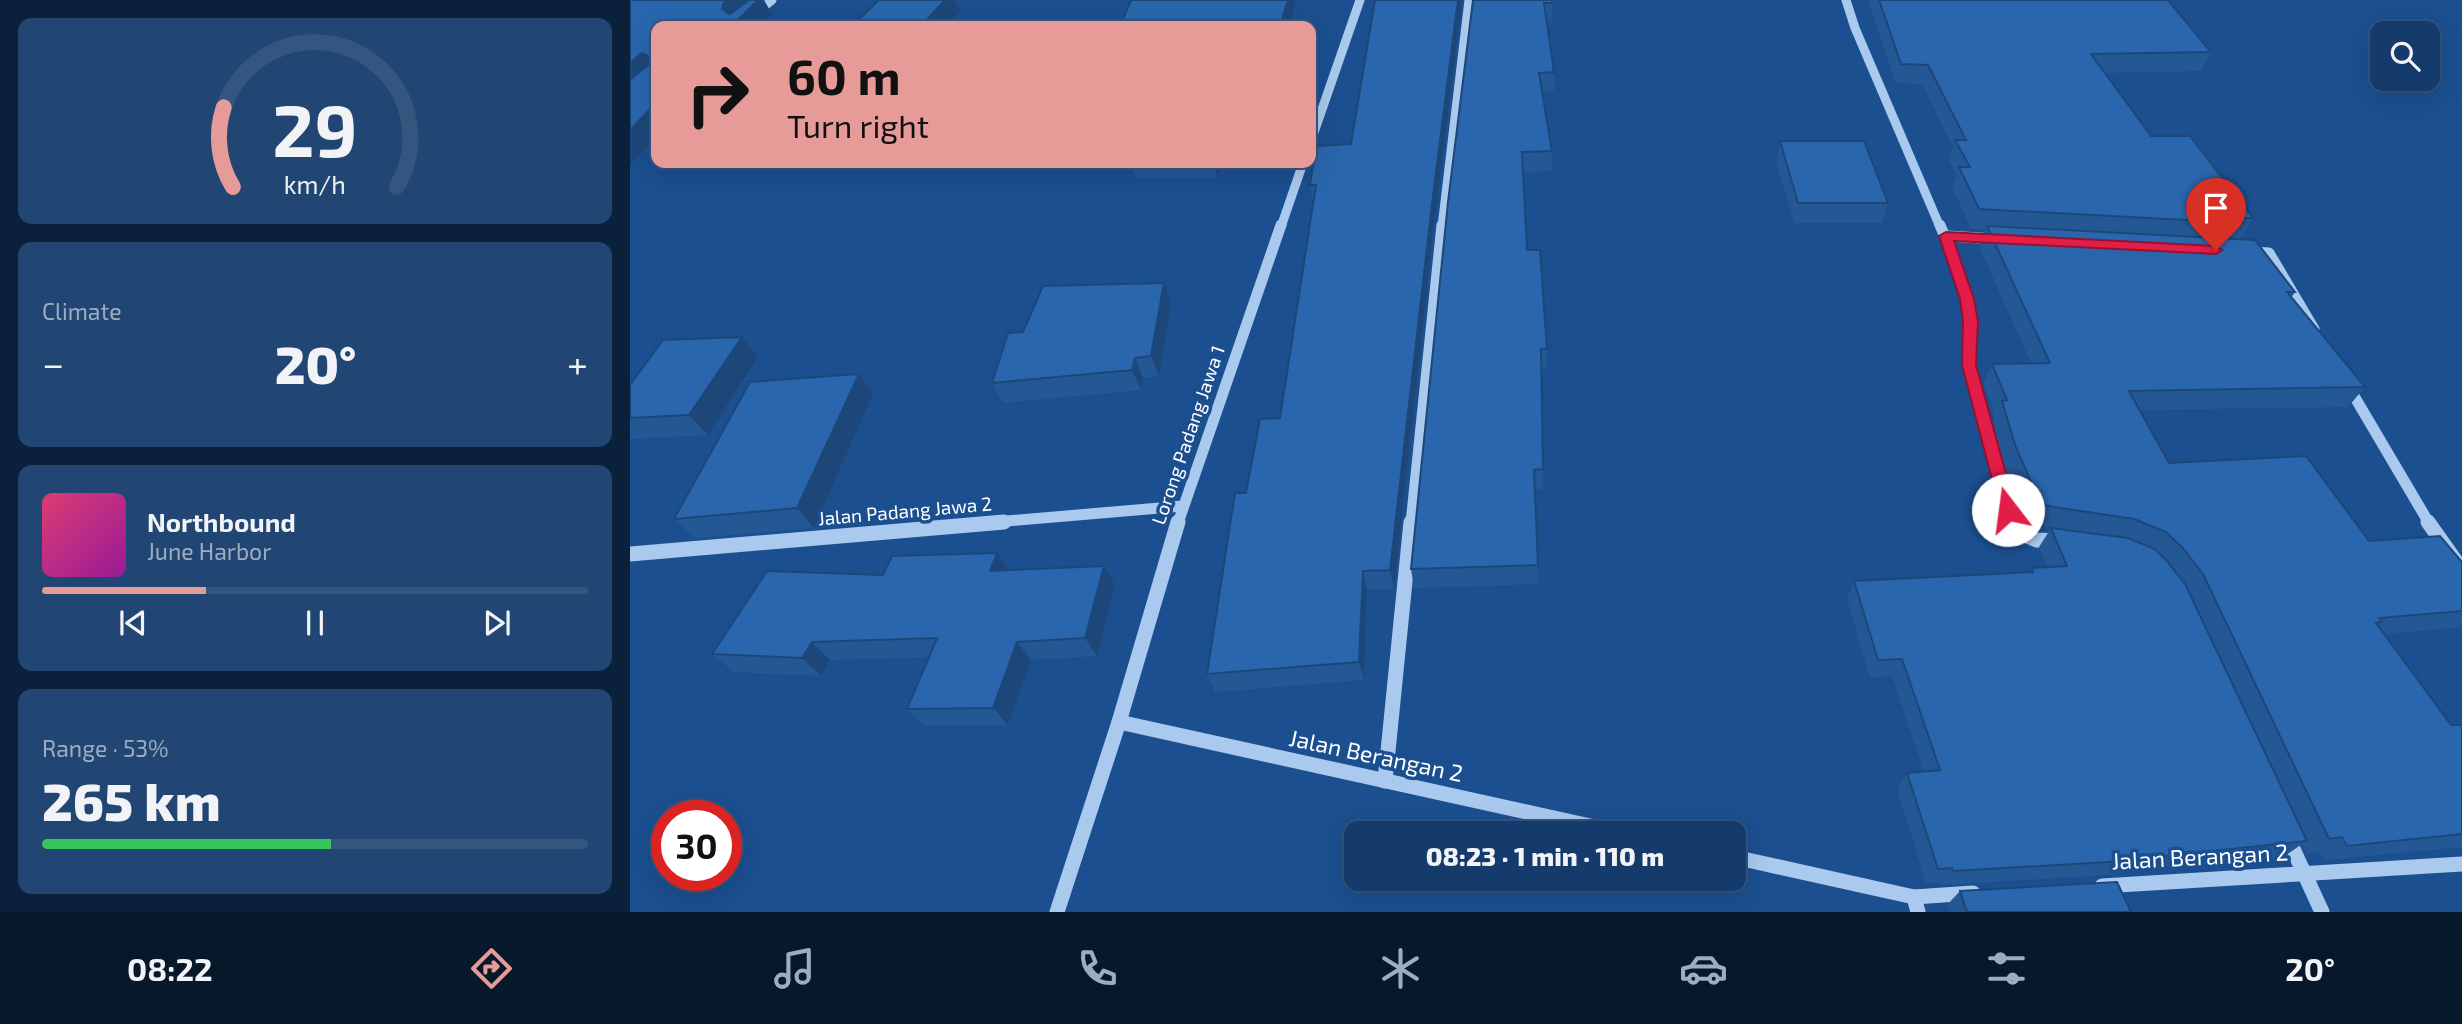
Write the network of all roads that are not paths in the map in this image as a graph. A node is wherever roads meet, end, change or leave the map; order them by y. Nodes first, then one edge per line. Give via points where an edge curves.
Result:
1 (772, 0) edge
2 (1360, 0) edge
3 (1469, 0) edge
4 (1846, 0) edge
5 (746, 21) edge
6 (1316, 127) edge
7 (1301, 168) edge
8 (1946, 236) junction
9 (2013, 240) edge
10 (2242, 252) edge
11 (2319, 337) edge
12 (2340, 372) edge
13 (1182, 506) junction
14 (2073, 542) edge
15 (630, 554) edge
16 (2462, 570) edge
17 (1119, 722) junction
18 (1385, 781) junction
19 (1567, 821) edge
20 (2281, 824) edge
21 (1746, 861) edge
22 (2462, 864) edge
23 (2304, 874) junction
24 (2081, 887) edge
25 (1984, 893) edge
26 (1916, 904) edge
27 (1058, 912) edge
28 (2322, 912) edge

1 - 5 street
2 - 6 street
3 - 18 street
4 - 8 street
7 - 13 street, Lorong Padang Jawa 1
8 - 9 street
8 - 14 street via 1967,299 1969,365 2008,510 2020,533 2037,540
10 - 11 street via 2269,253
12 - 16 street via 2431,527
13 - 15 street, Jalan Padang Jawa 2
13 - 17 street, Lorong Padang Jawa 1
17 - 18 street, Jalan Berangan 2
17 - 27 street, Lorong Padang Jawa 1
18 - 19 street, Jalan Berangan 2
20 - 23 street
21 - 26 street
22 - 23 street, Jalan Berangan 2
23 - 24 street, Jalan Berangan 2
23 - 28 street
25 - 26 street

